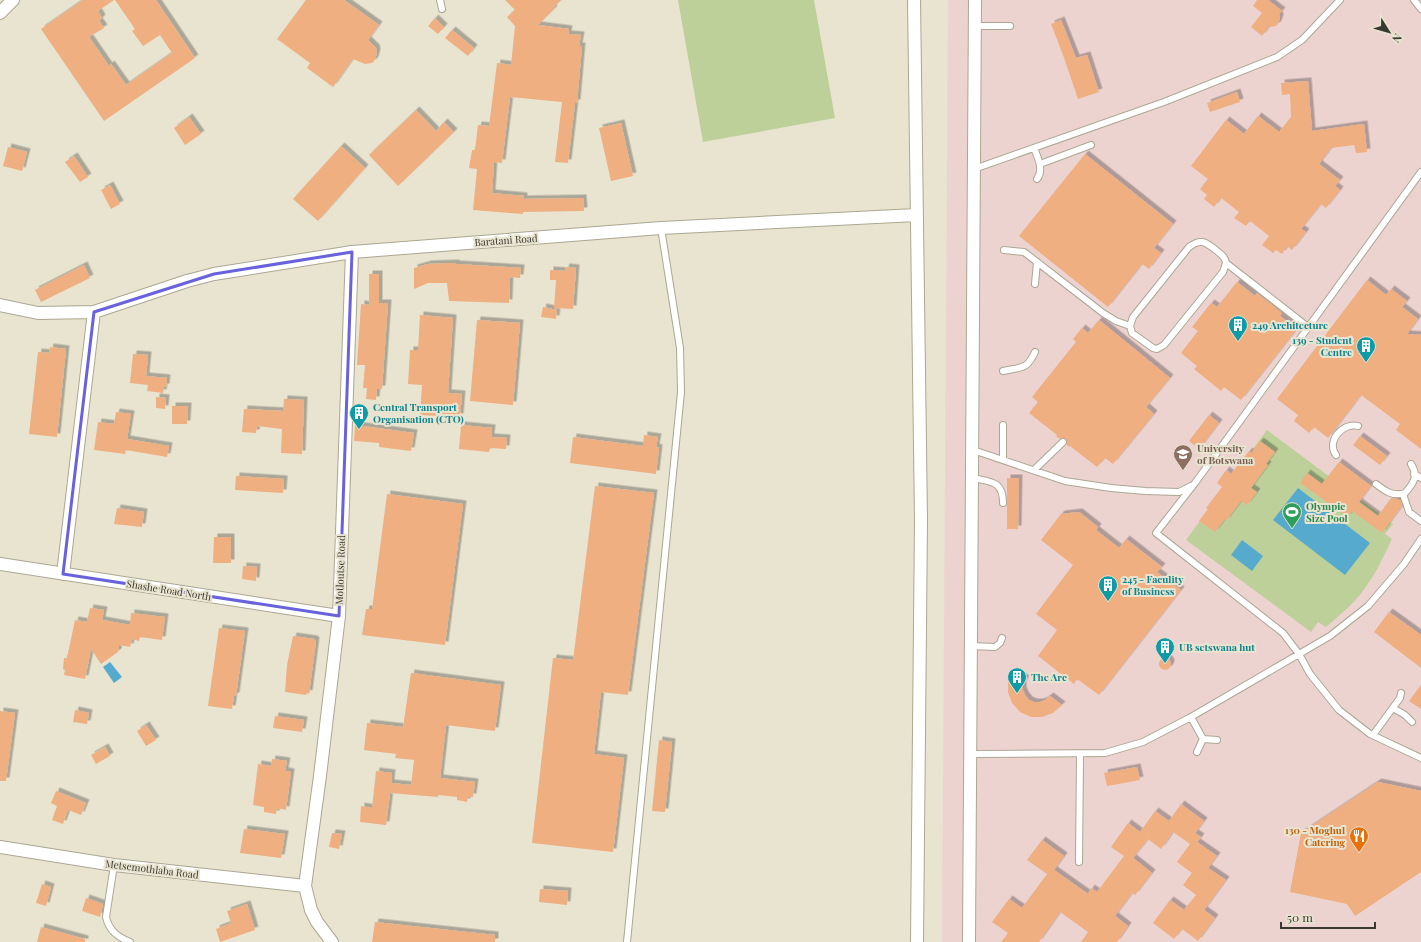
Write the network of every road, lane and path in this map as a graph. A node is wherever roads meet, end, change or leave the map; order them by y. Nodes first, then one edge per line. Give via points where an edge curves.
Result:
1 (13, 0) edge
2 (440, 0) edge
3 (914, 0) edge
4 (975, 0) edge
5 (1340, 0) edge
6 (1414, 0) edge
7 (442, 8) dead end
8 (1421, 9) edge
9 (0, 13) edge
10 (975, 26) junction
11 (1010, 26) dead end
12 (1091, 145) dead end
13 (1034, 148) junction
14 (1040, 164) junction
15 (974, 169) junction
16 (1421, 172) edge
17 (1037, 179) dead end
18 (916, 215) junction
19 (661, 228) junction
20 (1004, 250) dead end
21 (352, 252) junction
22 (1037, 262) junction
23 (1226, 263) junction
24 (1035, 284) dead end
25 (0, 306) edge
26 (94, 312) junction
27 (1130, 326) junction
28 (1308, 326) junction
29 (1035, 352) dead end
30 (1004, 370) dead end
31 (1004, 425) dead end
32 (1358, 426) dead end
33 (1063, 442) dead end
34 (973, 450) junction
35 (1336, 454) dead end
36 (1004, 460) junction
37 (1410, 464) dead end
38 (1034, 470) junction
39 (1414, 474) junction
40 (972, 478) junction
41 (1421, 478) edge
42 (1195, 483) junction
43 (1376, 484) dead end
44 (1403, 494) junction
45 (1003, 502) dead end
46 (1421, 521) edge
47 (1421, 540) edge
48 (0, 564) edge
49 (63, 574) junction
50 (339, 616) junction
51 (1002, 638) dead end
52 (971, 646) junction
53 (1299, 654) junction
54 (1401, 693) dead end
55 (1393, 708) junction
56 (1191, 717) junction
57 (1412, 722) dead end
58 (1373, 735) junction
59 (1203, 739) junction
60 (1217, 740) dead end
61 (1197, 752) dead end
62 (971, 754) junction
63 (1080, 754) junction
64 (1421, 758) edge
65 (1073, 826) dead end
66 (1080, 826) junction
67 (0, 847) edge
68 (1079, 862) dead end
69 (114, 865) junction
70 (305, 886) junction
71 (130, 942) edge
72 (332, 942) edge
73 (627, 942) edge
74 (917, 942) edge
75 (970, 942) edge

1 - 9 street
2 - 7 lane
3 - 18 street
4 - 10 street
5 - 13 lane via 1302,40 1277,57 1164,102
6 - 8 lane
10 - 11 lane
10 - 15 street
12 - 14 lane
13 - 14 lane
13 - 15 lane
14 - 17 lane
15 - 34 street
16 - 28 lane
18 - 19 street, Baratani Road
18 - 74 street via 921,520
19 - 21 street, Baratani Road
19 - 73 lane via 680,348 681,392
20 - 22 lane via 1024,252
21 - 26 street, Baratani Road via 214,274
21 - 50 street, Motloutse Road
22 - 24 lane
22 - 27 lane via 1103,313
23 - 27 lane via 1224,256 1207,242 1189,246 1133,317
23 - 27 lane via 1223,272 1164,345 1157,349 1148,346 1132,333
23 - 28 lane
25 - 26 street, Baratani Road via 38,313
26 - 49 street
28 - 42 lane
29 - 30 lane via 1026,366
31 - 36 lane
32 - 35 lane via 1351,425 1342,429 1333,441 1333,451
33 - 38 lane
34 - 36 lane
34 - 40 street
36 - 38 lane
37 - 39 lane
38 - 42 lane via 1066,481 1145,491 1179,492
39 - 41 lane
39 - 44 lane via 1414,482
40 - 45 lane via 996,484 1003,493
40 - 52 street
42 - 53 lane via 1156,533 1283,633
43 - 44 lane via 1391,494
44 - 46 lane via 1409,512
47 - 53 lane via 1368,606 1330,636
48 - 49 street, Shashe Road North
49 - 50 street, Shashe Road North
50 - 70 street, Motloutse Road
51 - 52 lane via 996,647
52 - 62 street
53 - 56 lane
53 - 58 lane via 1310,674 1339,710
54 - 55 lane
55 - 57 lane
55 - 58 lane
56 - 59 lane
56 - 63 lane via 1143,742 1105,753
58 - 64 lane
59 - 60 lane
59 - 61 lane
62 - 63 lane
62 - 75 street
63 - 66 lane via 1077,793
65 - 66 lane
66 - 68 lane
67 - 69 street, Metsemothlaba Road
69 - 70 street, Metsemothlaba Road
69 - 71 lane via 106,917 111,930
70 - 72 street via 311,910

